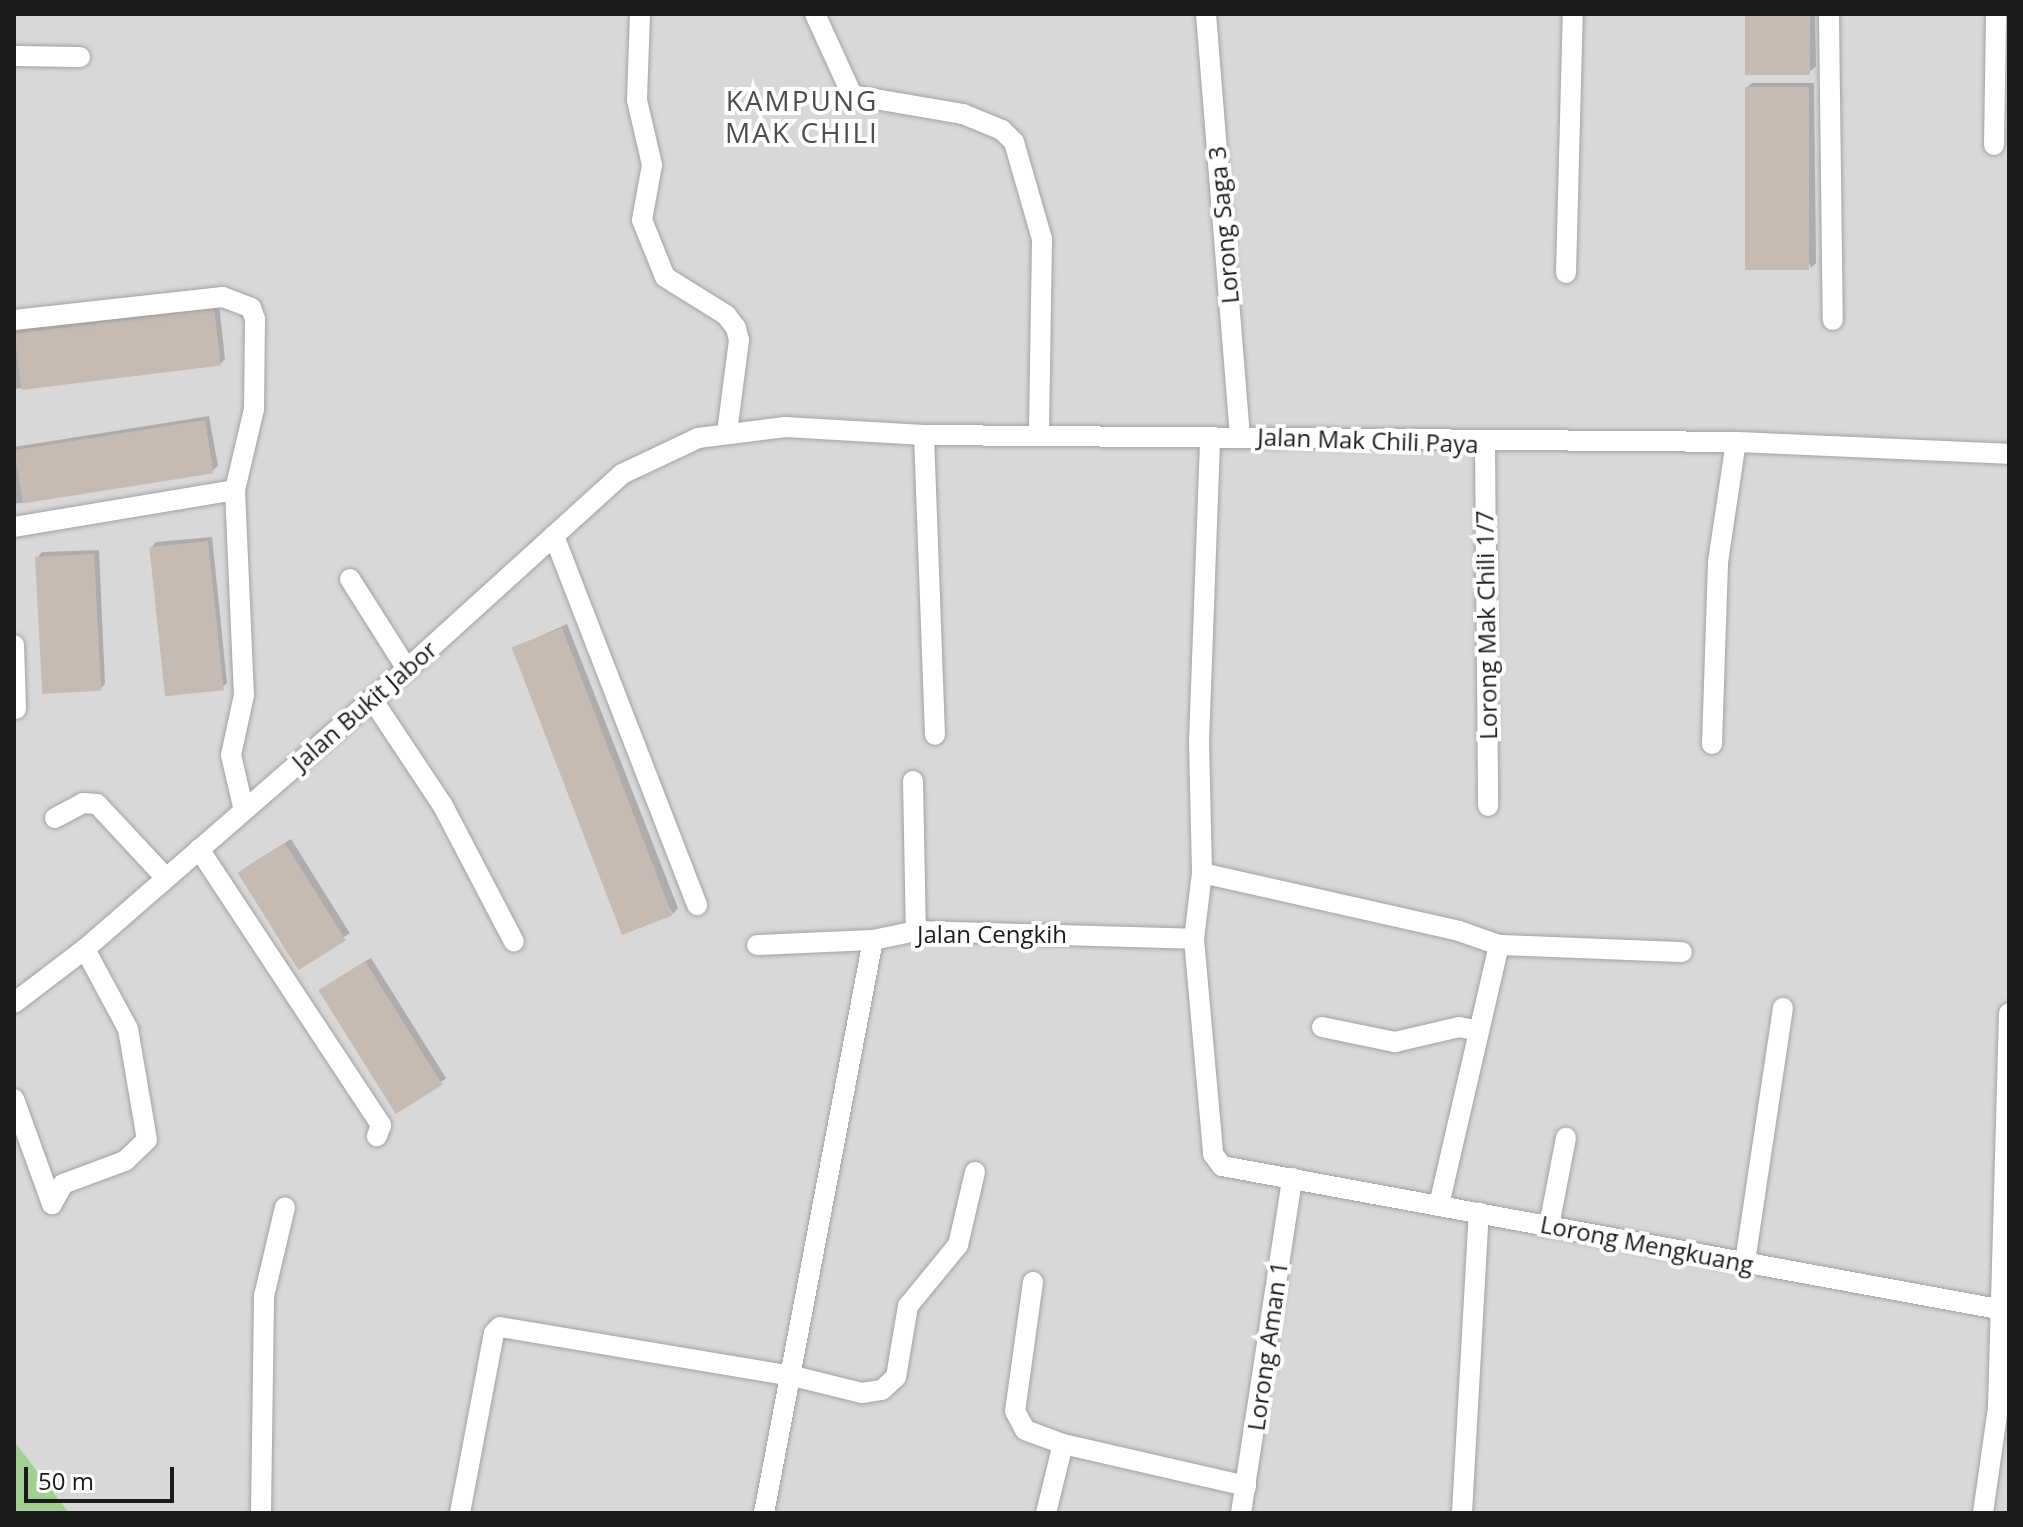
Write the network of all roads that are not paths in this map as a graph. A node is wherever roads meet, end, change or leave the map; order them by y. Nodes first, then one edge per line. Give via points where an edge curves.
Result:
1 (640, 14) edge
2 (815, 14) edge
3 (1206, 14) edge
4 (1573, 14) edge
5 (1829, 14) edge
6 (1996, 14) edge
7 (14, 56) edge
8 (80, 57) dead end
9 (1994, 145) dead end
10 (1566, 273) dead end
11 (14, 320) edge
12 (1833, 320) dead end
13 (727, 432) junction
14 (924, 435) junction
15 (1039, 436) junction
16 (1240, 436) junction
17 (1210, 439) junction
18 (1736, 442) junction
19 (1485, 444) junction
20 (2009, 454) edge
21 (235, 490) junction
22 (14, 527) edge
23 (554, 536) junction
24 (350, 579) dead end
25 (14, 645) edge
26 (407, 669) junction
27 (372, 699) junction
28 (16, 709) dead end
29 (935, 735) dead end
30 (1712, 744) dead end
31 (913, 781) dead end
32 (1488, 806) dead end
33 (244, 811) junction
34 (55, 818) dead end
35 (199, 849) junction
36 (1202, 873) junction
37 (166, 878) junction
38 (697, 905) dead end
39 (916, 931) junction
40 (1194, 939) junction
41 (873, 940) junction
42 (514, 942) dead end
43 (757, 945) dead end
44 (1499, 945) junction
45 (85, 949) junction
46 (1682, 952) dead end
47 (14, 1003) edge
48 (1783, 1008) dead end
49 (2009, 1013) edge
50 (1322, 1027) dead end
51 (1479, 1031) junction
52 (14, 1099) edge
53 (377, 1136) dead end
54 (1566, 1138) dead end
55 (975, 1172) dead end
56 (1292, 1178) junction
57 (1439, 1205) junction
58 (285, 1207) dead end
59 (1479, 1212) junction
60 (1549, 1226) junction
61 (1745, 1262) junction
62 (1033, 1282) dead end
63 (2006, 1310) edge
64 (793, 1376) junction
65 (2004, 1409) edge
66 (1063, 1444) junction
67 (1246, 1486) junction
68 (261, 1513) edge
69 (460, 1513) edge
70 (764, 1513) edge
71 (1046, 1513) edge
72 (1241, 1513) edge
73 (1462, 1513) edge
74 (1983, 1513) edge

1 - 13 street via 637,100 652,165 642,220 665,277 726,315 736,328 739,340
2 - 15 street via 852,95 963,114 1002,130 1014,142 1042,239
3 - 16 street, Lorong Saga 3
4 - 10 street
5 - 12 street
6 - 9 street
7 - 8 street
11 - 21 street via 223,297 243,301 255,319 255,385 250,435
13 - 14 street, Jalan Mak Chili Paya via 785,427
13 - 23 street, Jalan Bukit Jabor via 698,438 622,474
14 - 15 street, Jalan Mak Chili Paya
14 - 29 street
15 - 17 street, Jalan Mak Chili Paya
16 - 17 street, Jalan Mak Chili Paya
16 - 19 street, Jalan Mak Chili Paya
17 - 36 street via 1199,742
18 - 19 street, Jalan Mak Chili Paya
18 - 20 street, Jalan Mak Chili Paya
18 - 30 street via 1718,562
19 - 32 street, Lorong Mak Chili 1/7
21 - 22 street
21 - 33 street via 244,677 231,768
23 - 26 street, Jalan Bukit Jabor
23 - 38 street
24 - 26 street
25 - 28 street
26 - 27 street, Jalan Bukit Jabor
27 - 33 street, Jalan Bukit Jabor
27 - 42 street via 443,806
31 - 39 street
33 - 35 street, Jalan Bukit Jabor
34 - 37 street via 83,803 97,804
35 - 37 street, Jalan Bukit Jabor
35 - 53 street via 381,1125
36 - 40 street
36 - 44 street via 1459,931
37 - 45 street, Jalan Bukit Jabor
39 - 40 street, Jalan Cengkih
39 - 41 street, Jalan Cengkih
40 - 56 street, Lorong Mengkuang via 1213,1154 1222,1166
41 - 43 street, Jalan Cengkih
41 - 64 street
44 - 46 street
44 - 51 street
45 - 47 street, Jalan Bukit Jabor
45 - 52 street via 128,1029 147,1140 125,1161 63,1184 52,1204
48 - 61 street
49 - 63 street
50 - 51 street via 1395,1042 1459,1027
51 - 57 street
54 - 60 street
55 - 64 street via 958,1245 914,1295 903,1317 900,1362 891,1384 862,1393
56 - 57 street, Lorong Mengkuang
56 - 67 street, Lorong Aman 1
57 - 59 street, Lorong Mengkuang
58 - 68 street via 264,1296
59 - 60 street, Lorong Mengkuang
59 - 73 street
60 - 61 street, Lorong Mengkuang
61 - 63 street, Lorong Mengkuang
62 - 66 street via 1015,1411 1030,1433
63 - 65 street
64 - 69 street via 500,1327 494,1333
64 - 70 street
65 - 74 street
66 - 67 street
66 - 71 street
67 - 72 street, Lorong Aman 1

